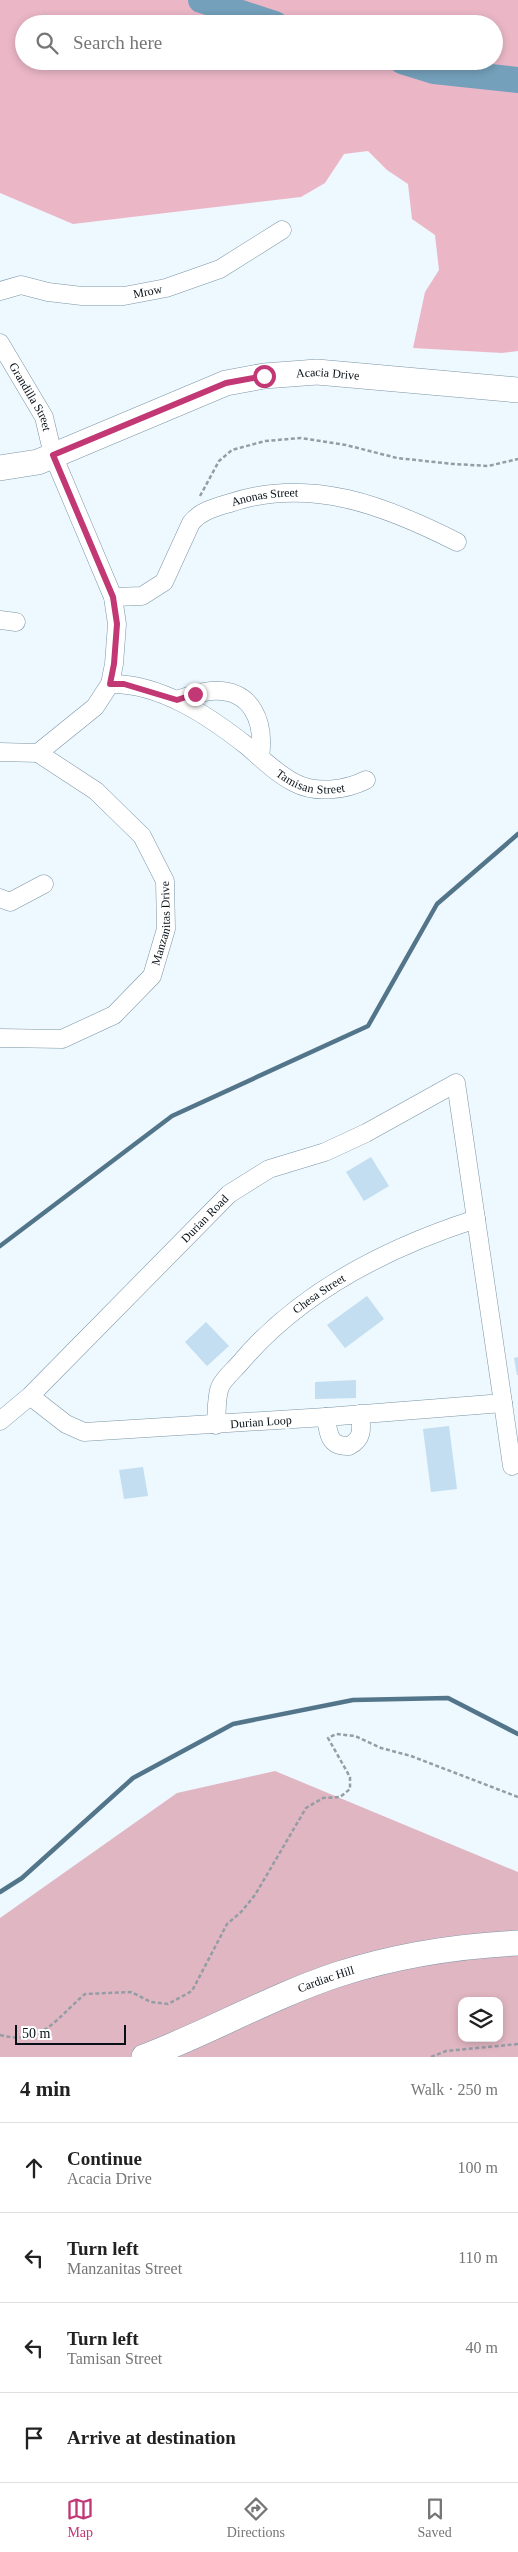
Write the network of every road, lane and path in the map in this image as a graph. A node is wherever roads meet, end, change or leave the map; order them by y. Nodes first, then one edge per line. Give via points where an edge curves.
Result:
1 (282, 230) dead end
2 (0, 291) edge
3 (0, 343) edge
4 (518, 390) edge
5 (0, 459) edge
6 (43, 459) junction
7 (518, 459) edge
8 (0, 468) edge
9 (197, 515) junction
10 (457, 542) dead end
11 (113, 597) junction
12 (110, 684) junction
13 (177, 700) junction
14 (0, 752) edge
15 (38, 753) junction
16 (260, 757) junction
17 (366, 780) dead end
18 (44, 884) dead end
19 (0, 898) edge
20 (0, 1038) edge
21 (476, 1219) junction
22 (30, 1396) junction
23 (502, 1403) junction
24 (360, 1414) junction
25 (326, 1417) junction
26 (0, 1422) edge
27 (216, 1425) junction
28 (512, 1466) dead end
29 (518, 1797) edge
30 (518, 1943) edge
31 (0, 2035) edge
32 (518, 2044) edge
33 (144, 2057) edge
34 (431, 2057) edge

1 - 2 street, Mrow via 220,269 166,288 124,296 65,294 21,285
3 - 6 street, Grandilla Street via 44,417
4 - 6 street, Acacia Drive via 317,372 264,376 226,383
5 - 6 street, Acacia Drive
6 - 8 street, Acacia Drive
6 - 11 street, Grandilla Street
7 - 9 path via 488,466 453,464 397,458 301,438 265,441 232,450 219,461 199,497
9 - 10 street, Anonas Street via 249,496 283,493 341,496 412,519
9 - 11 street via 190,523 164,582 142,596
11 - 12 street, Grandilla Street via 117,624
12 - 13 street, Tamisan Street via 124,684
12 - 15 street via 95,707
13 - 16 street, Tamisan Street via 214,721
13 - 16 street via 211,691 243,698 256,713 261,727
14 - 15 street
15 - 20 street, Manzanitas Drive via 96,791 142,836 165,881 166,929 152,976 114,1015 62,1039
16 - 17 street, Tamisan Street via 297,784 335,789
18 - 19 street via 10,902
21 - 22 street, Durian Road via 456,1084 366,1133 324,1152 269,1169 230,1194
21 - 23 street
21 - 27 street, Chesa Street via 397,1249 298,1308 249,1352 220,1386
22 - 26 street, Durian Road
22 - 27 street, Durian Loop via 66,1424 84,1432
23 - 24 street, Durian Loop
23 - 28 street
24 - 25 street, Durian Loop
24 - 25 street via 360,1438 349,1446 331,1440
25 - 27 street, Durian Loop
29 - 31 path via 355,1736 336,1734 328,1738 350,1777 350,1789 340,1797 323,1798 306,1808 255,1895 227,1924 192,1991 168,2004 151,2002 131,1992 85,1994 45,2030 27,2039
30 - 33 street, Cardiac Hill via 446,1948 370,1964 329,1978
32 - 34 path via 446,2051

